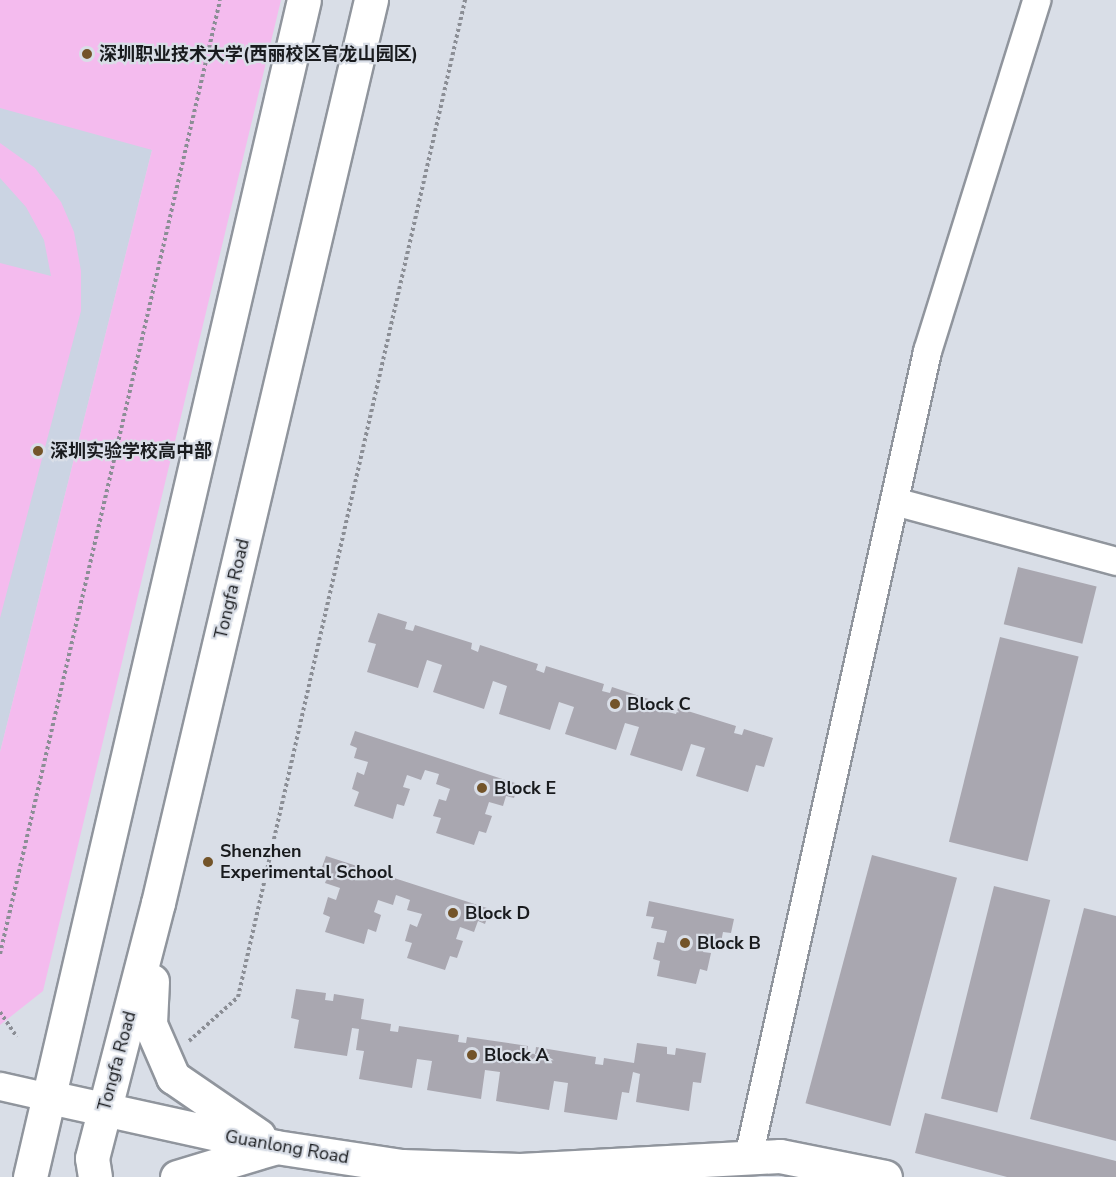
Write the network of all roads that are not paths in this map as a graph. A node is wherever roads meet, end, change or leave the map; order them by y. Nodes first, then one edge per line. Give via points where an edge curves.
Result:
1 (304, 0) edge
2 (371, 0) edge
3 (1036, 0) edge
4 (894, 501) junction
5 (1116, 561) edge
6 (158, 903) junction
7 (0, 1086) edge
8 (49, 1097) junction
9 (104, 1110) junction
10 (276, 1147) junction
11 (748, 1157) junction
12 (30, 1177) edge
13 (95, 1177) edge
14 (177, 1177) edge
15 (885, 1177) edge

1 - 8 main road
2 - 6 main road, Tongfa Road
3 - 4 street via 927,351
4 - 5 street
4 - 11 street
6 - 9 main road, Tongfa Road
6 - 10 main road via 150,1024 162,1060 187,1090
7 - 8 street
8 - 9 main road, Guanlong Road
8 - 12 main road
9 - 10 main road, Guanlong Road
9 - 13 main road, Tongfa Road via 92,1158
10 - 11 main road, Guanlong Road via 462,1171
10 - 14 main road
11 - 15 main road, Guanlong Road via 819,1160

